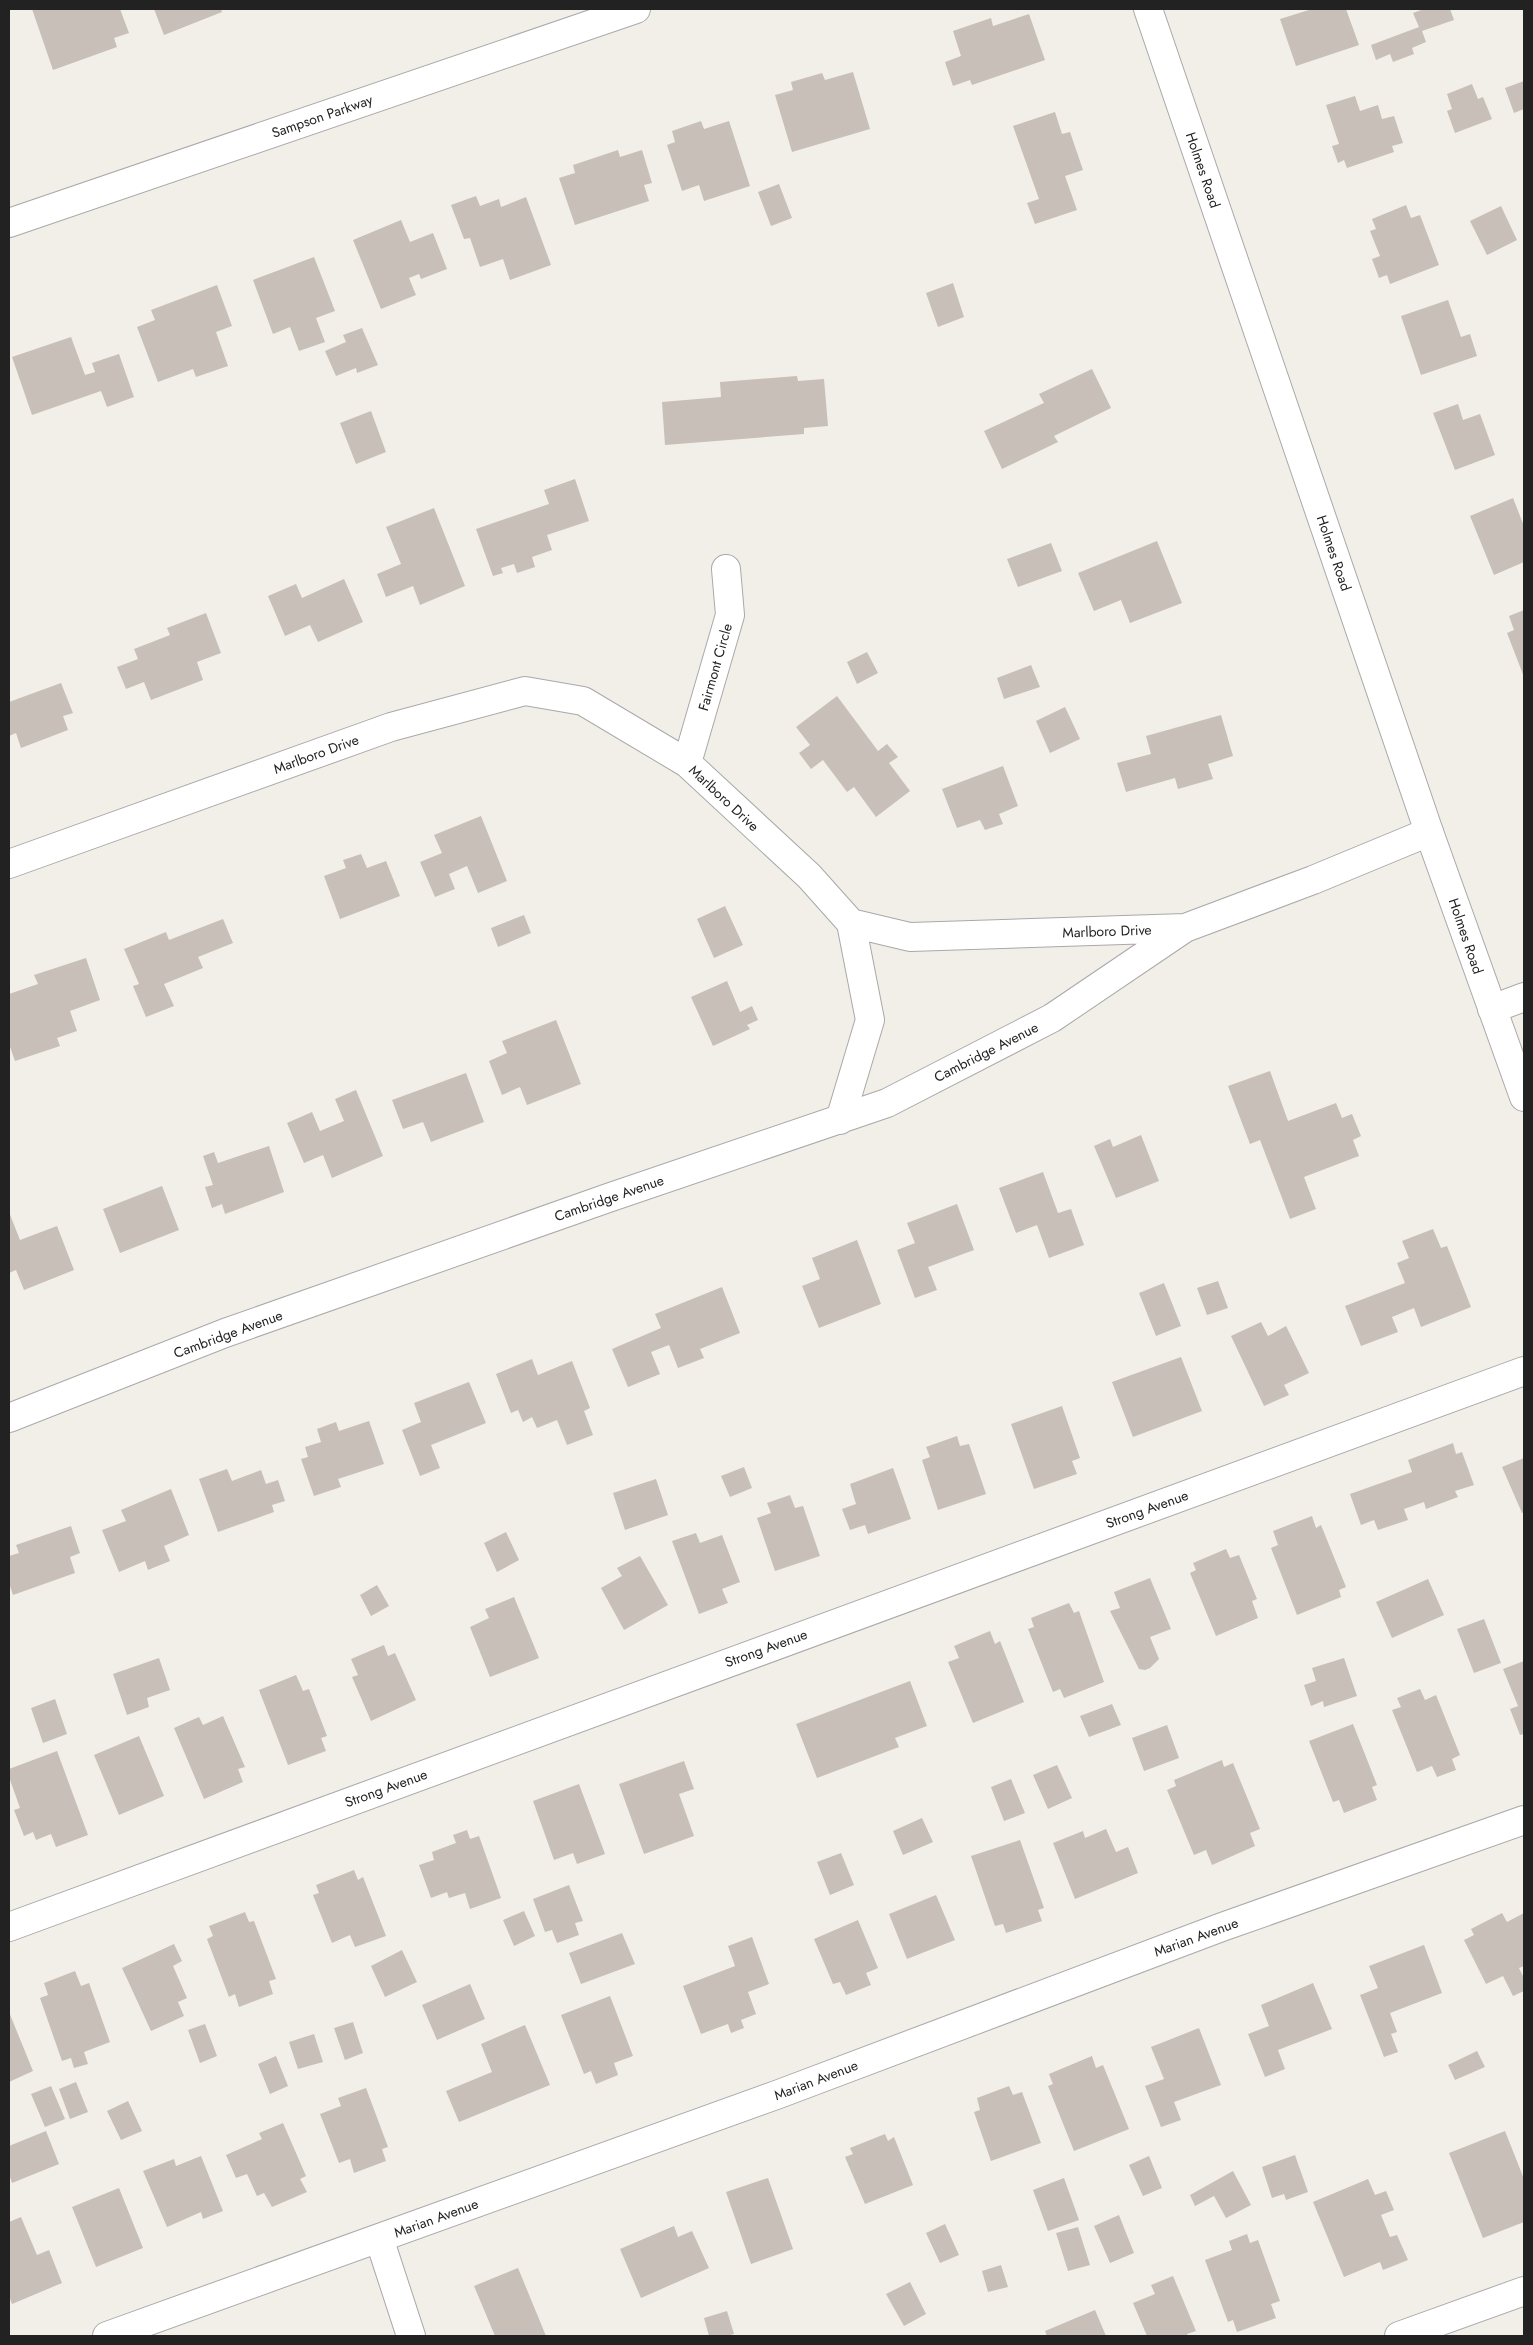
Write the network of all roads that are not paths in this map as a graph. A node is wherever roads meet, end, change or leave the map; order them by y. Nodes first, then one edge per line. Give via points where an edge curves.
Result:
1 (636, 9) edge
2 (1148, 9) edge
3 (9, 223) edge
4 (726, 569) dead end
5 (686, 763) junction
6 (1430, 832) junction
7 (9, 864) edge
8 (851, 923) junction
9 (1185, 928) junction
10 (1524, 997) edge
11 (1492, 1009) junction
12 (1524, 1097) edge
13 (840, 1120) junction
14 (1524, 1370) edge
15 (9, 1418) edge
16 (1524, 1820) edge
17 (9, 1927) edge
18 (379, 2238) junction
19 (1524, 2291) edge
20 (107, 2336) edge
21 (412, 2336) edge
22 (1399, 2336) edge

1 - 3 street, Sampson Parkway
2 - 6 street, Holmes Road
4 - 5 street, Fairmont Circle via 730,615
5 - 7 street, Marlboro Drive via 583,701 525,691 391,727
5 - 8 street, Marlboro Drive via 809,876
6 - 9 street, Marlboro Drive
6 - 11 street, Holmes Road
8 - 9 street, Marlboro Drive via 910,936
8 - 13 street via 870,1020
9 - 13 street, Cambridge Avenue via 1052,1018 887,1104
10 - 11 street
11 - 12 street, Holmes Road
13 - 15 street, Cambridge Avenue via 234,1330
14 - 17 street, Strong Avenue
16 - 18 street, Marian Avenue via 1222,1927 779,2094
18 - 20 street, Marian Avenue
18 - 21 street
19 - 22 street

